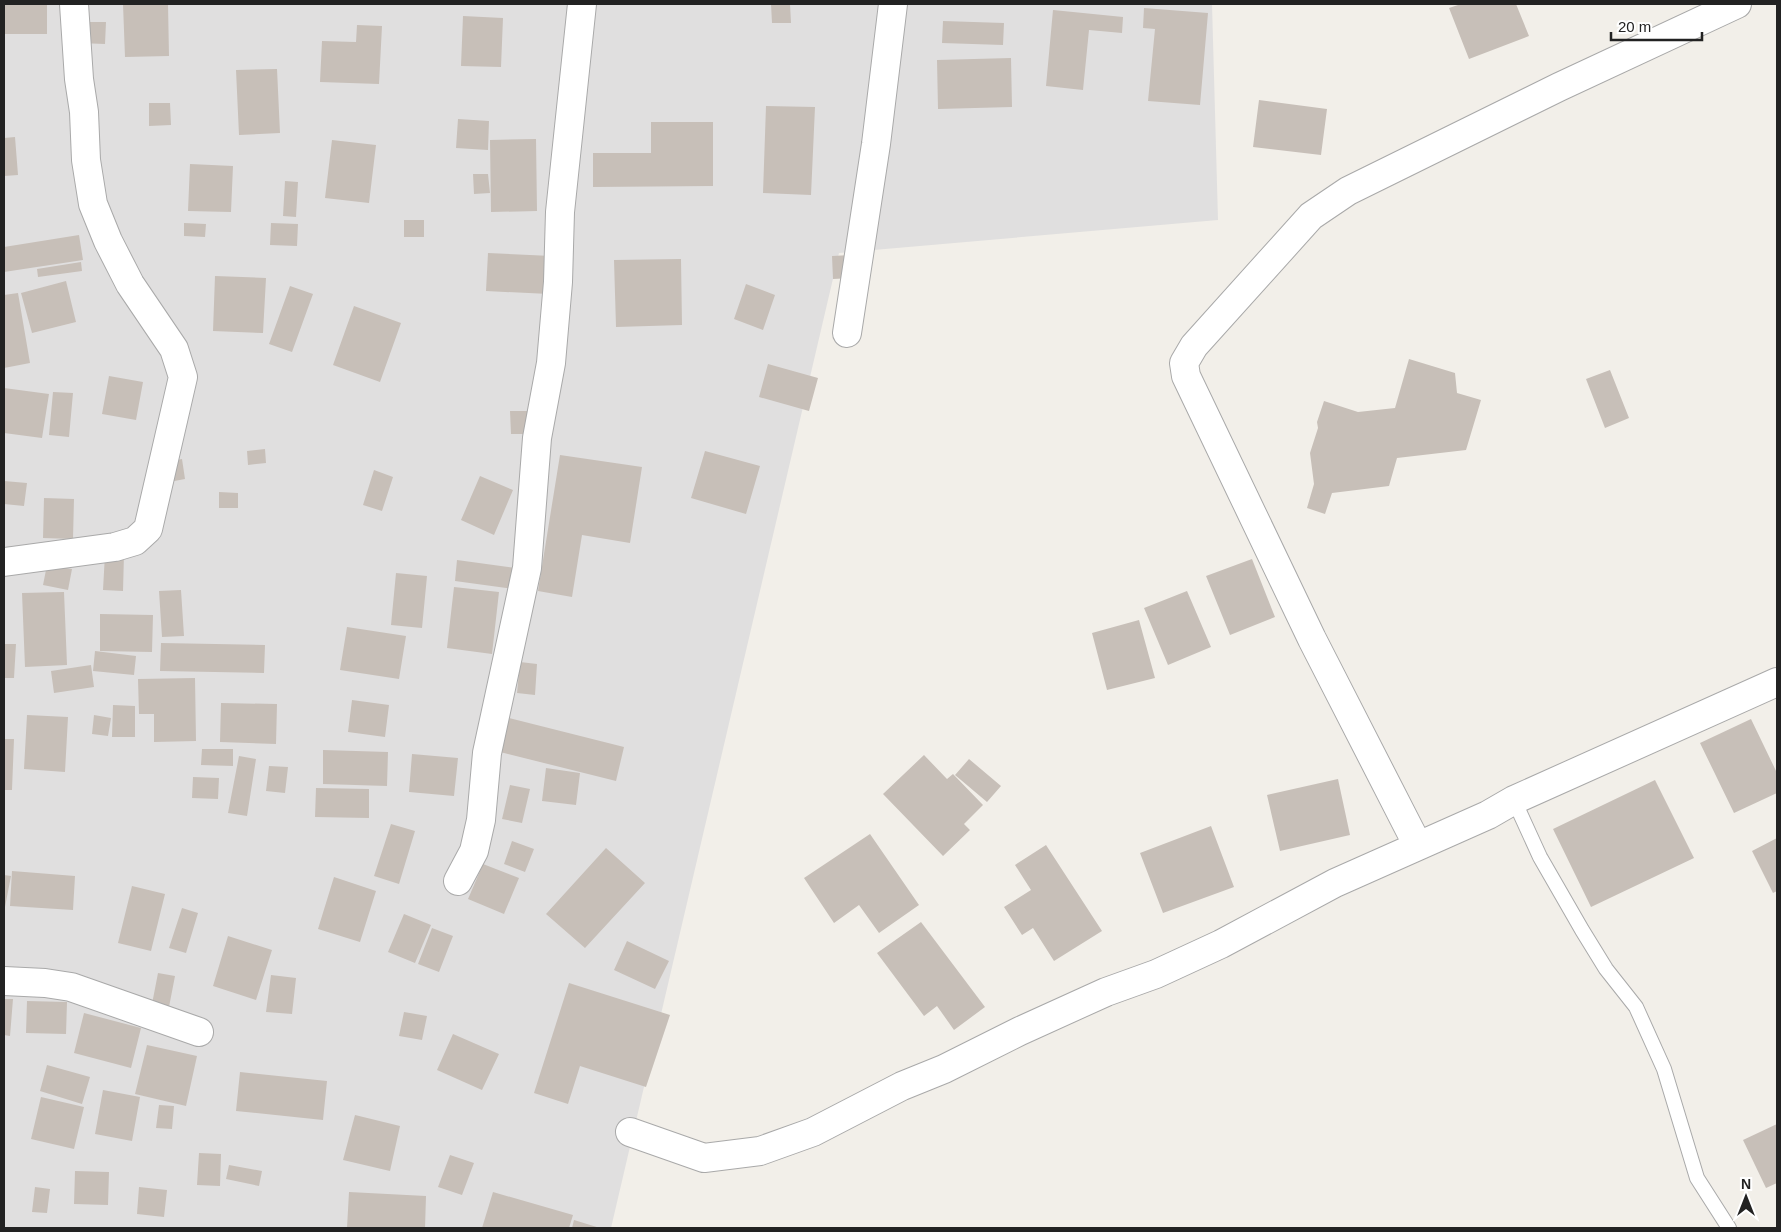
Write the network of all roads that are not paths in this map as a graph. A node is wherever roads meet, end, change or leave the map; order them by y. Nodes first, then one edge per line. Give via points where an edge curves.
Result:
1 (74, 4) edge
2 (582, 4) edge
3 (893, 4) edge
4 (1737, 4) edge
5 (847, 332) dead end
6 (4, 562) edge
7 (1777, 682) edge
8 (1514, 800) junction
9 (1418, 846) junction
10 (458, 880) dead end
11 (4, 982) edge
12 (199, 1032) dead end
13 (630, 1132) dead end
14 (1729, 1228) edge

1 - 6 street via 86,160 93,204 130,284 174,349 183,377 148,529 135,541 115,547
2 - 10 street via 560,212 551,364 538,438 527,568 487,753 482,820 474,851
3 - 5 street via 876,144
4 - 9 street via 1550,91 1334,200 1298,231 1194,346 1184,363 1186,376 1312,639
7 - 8 street
8 - 9 street
8 - 14 lane via 1540,857 1582,930 1606,969 1636,1007 1664,1068 1697,1178
9 - 13 street via 1335,883 1221,944 1020,1031 813,1132 760,1151 704,1158
11 - 12 street via 64,986

